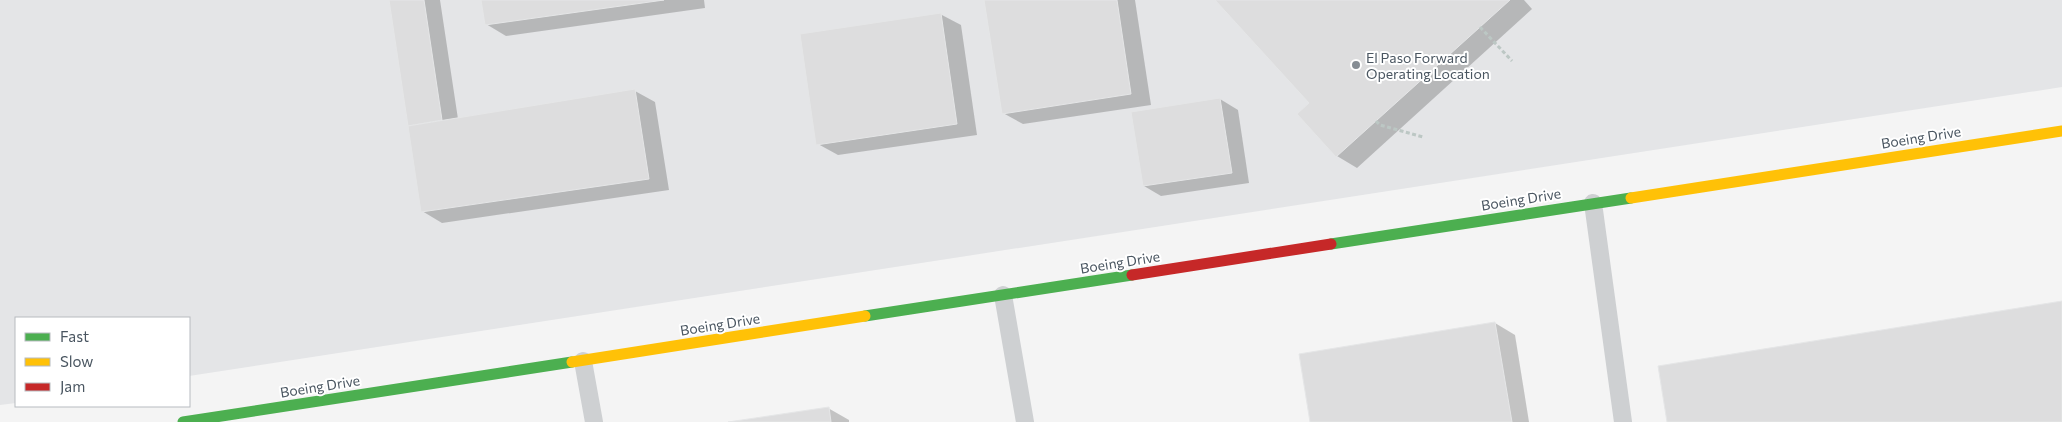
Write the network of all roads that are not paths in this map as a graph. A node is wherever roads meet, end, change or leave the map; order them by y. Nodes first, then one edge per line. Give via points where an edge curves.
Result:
1 (2062, 131) edge
2 (1593, 204) junction
3 (1003, 295) junction
4 (583, 361) junction
5 (183, 422) edge
6 (594, 422) edge
7 (1025, 422) edge
8 (1623, 422) edge

1 - 2 street, Boeing Drive
2 - 3 street, Boeing Drive
2 - 8 lane
3 - 4 street, Boeing Drive
3 - 7 lane
4 - 5 street, Boeing Drive
4 - 6 lane

